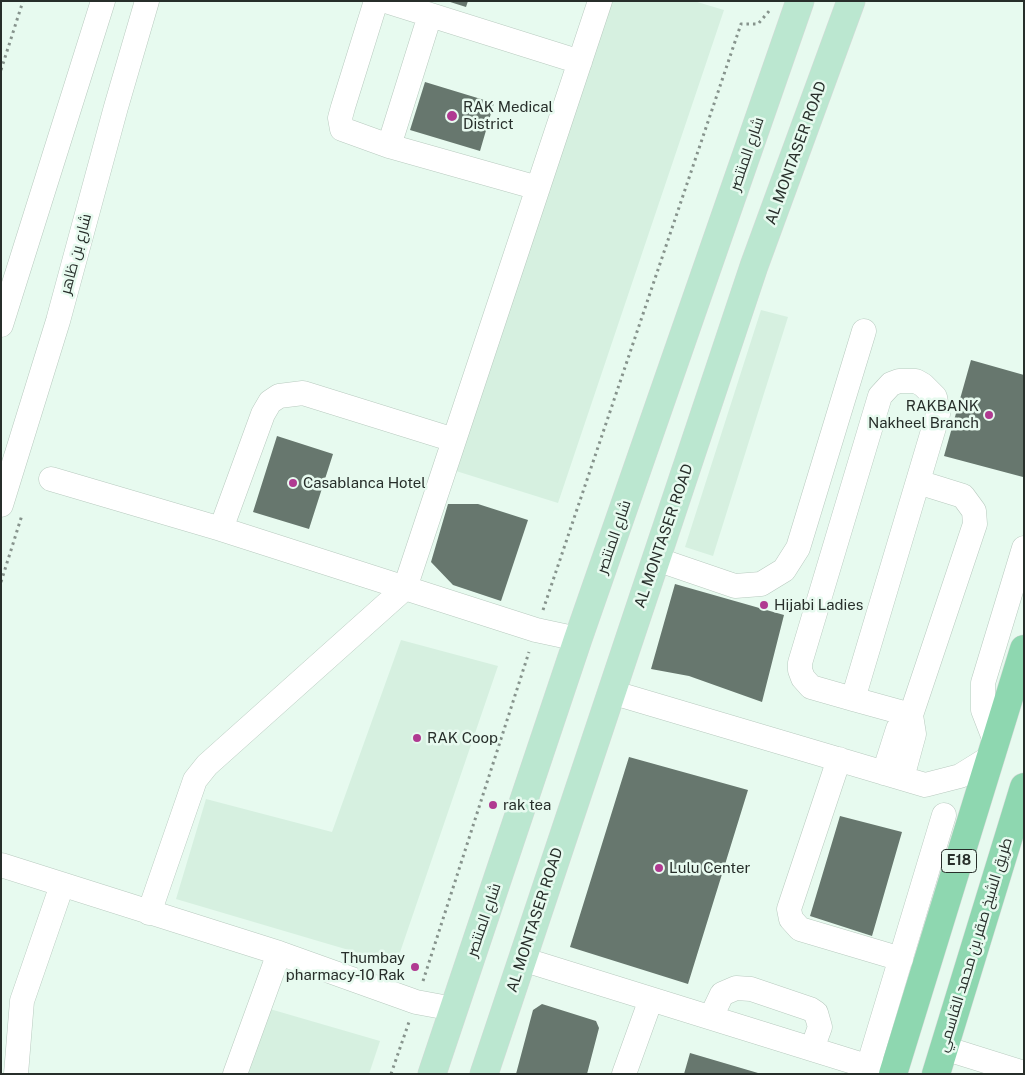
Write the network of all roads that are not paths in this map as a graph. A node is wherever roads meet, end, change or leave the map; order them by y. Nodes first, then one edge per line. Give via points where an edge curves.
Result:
1 (103, 1) edge
2 (138, 1) edge
3 (148, 1) edge
4 (376, 1) edge
5 (386, 1) edge
6 (600, 1) edge
7 (800, 1) edge
8 (851, 1) edge
9 (430, 15) junction
10 (580, 62) junction
11 (116, 107) junction
12 (389, 146) junction
13 (538, 188) junction
14 (1, 325) edge
15 (864, 331) dead end
16 (454, 440) junction
17 (51, 479) dead end
18 (918, 482) junction
19 (1, 505) edge
20 (221, 530) junction
21 (1024, 548) edge
22 (656, 559) junction
23 (405, 588) junction
24 (578, 639) junction
25 (1024, 649) edge
26 (611, 692) junction
27 (853, 699) junction
28 (911, 715) junction
29 (992, 750) junction
30 (839, 759) junction
31 (893, 776) junction
32 (926, 785) junction
33 (1024, 787) edge
34 (944, 815) junction
35 (1, 865) edge
36 (958, 865) junction
37 (62, 885) junction
38 (149, 912) junction
39 (279, 953) junction
40 (522, 959) junction
41 (901, 959) junction
42 (651, 999) junction
43 (454, 1009) junction
44 (711, 1017) junction
45 (812, 1049) junction
46 (940, 1061) edge
47 (884, 1071) edge
48 (1024, 1073) edge
49 (16, 1074) edge
50 (235, 1074) edge
51 (432, 1074) edge
52 (484, 1074) edge
53 (624, 1074) edge

1 - 14 street
2 - 11 street via 118,64
3 - 11 street, شارع بن ظاهر
4 - 12 street via 340,118 342,129
5 - 9 street
6 - 10 street
7 - 24 main road, شارع المنتصر
8 - 22 main road, AL MONTASER ROAD via 754,266
9 - 10 street
9 - 12 street
10 - 13 street
11 - 19 street, شارع بن ظاهر via 58,321
12 - 13 street
13 - 16 street
15 - 22 street via 798,548 784,570 761,584 735,586
16 - 20 street via 303,393 279,396 270,402 263,414
16 - 23 street
17 - 20 street
18 - 27 street
18 - 27 street via 938,405 924,385 899,381 885,389 877,403 800,663 803,678 812,687
18 - 28 street via 963,496 972,505 976,518
20 - 23 street
21 - 29 street via 983,683 983,710
22 - 26 main road, AL MONTASER ROAD
23 - 24 street via 536,630
23 - 38 street via 194,780
24 - 43 main road, شارع المنتصر
25 - 29 highway, E18
26 - 30 street
26 - 40 main road, AL MONTASER ROAD
27 - 28 street
28 - 31 street via 898,729
29 - 32 street via 960,776
29 - 36 highway, E18
30 - 31 street
30 - 41 street via 789,909 791,919 800,929
31 - 32 street
32 - 34 street
33 - 46 highway, طريق الشيخ صقر بن محمد القاسمي / E18
34 - 36 street
34 - 41 street
35 - 37 street
36 - 47 highway, E18
37 - 38 street
37 - 49 street via 22,1001
38 - 39 street
39 - 43 street via 416,1002
39 - 50 street
40 - 42 street
40 - 52 main road, AL MONTASER ROAD
41 - 47 street
42 - 44 street
42 - 53 street
43 - 51 main road, شارع المنتصر
44 - 45 street
44 - 45 street via 722,994 736,988 751,989 816,1013 820,1027
45 - 47 street
46 - 48 street

